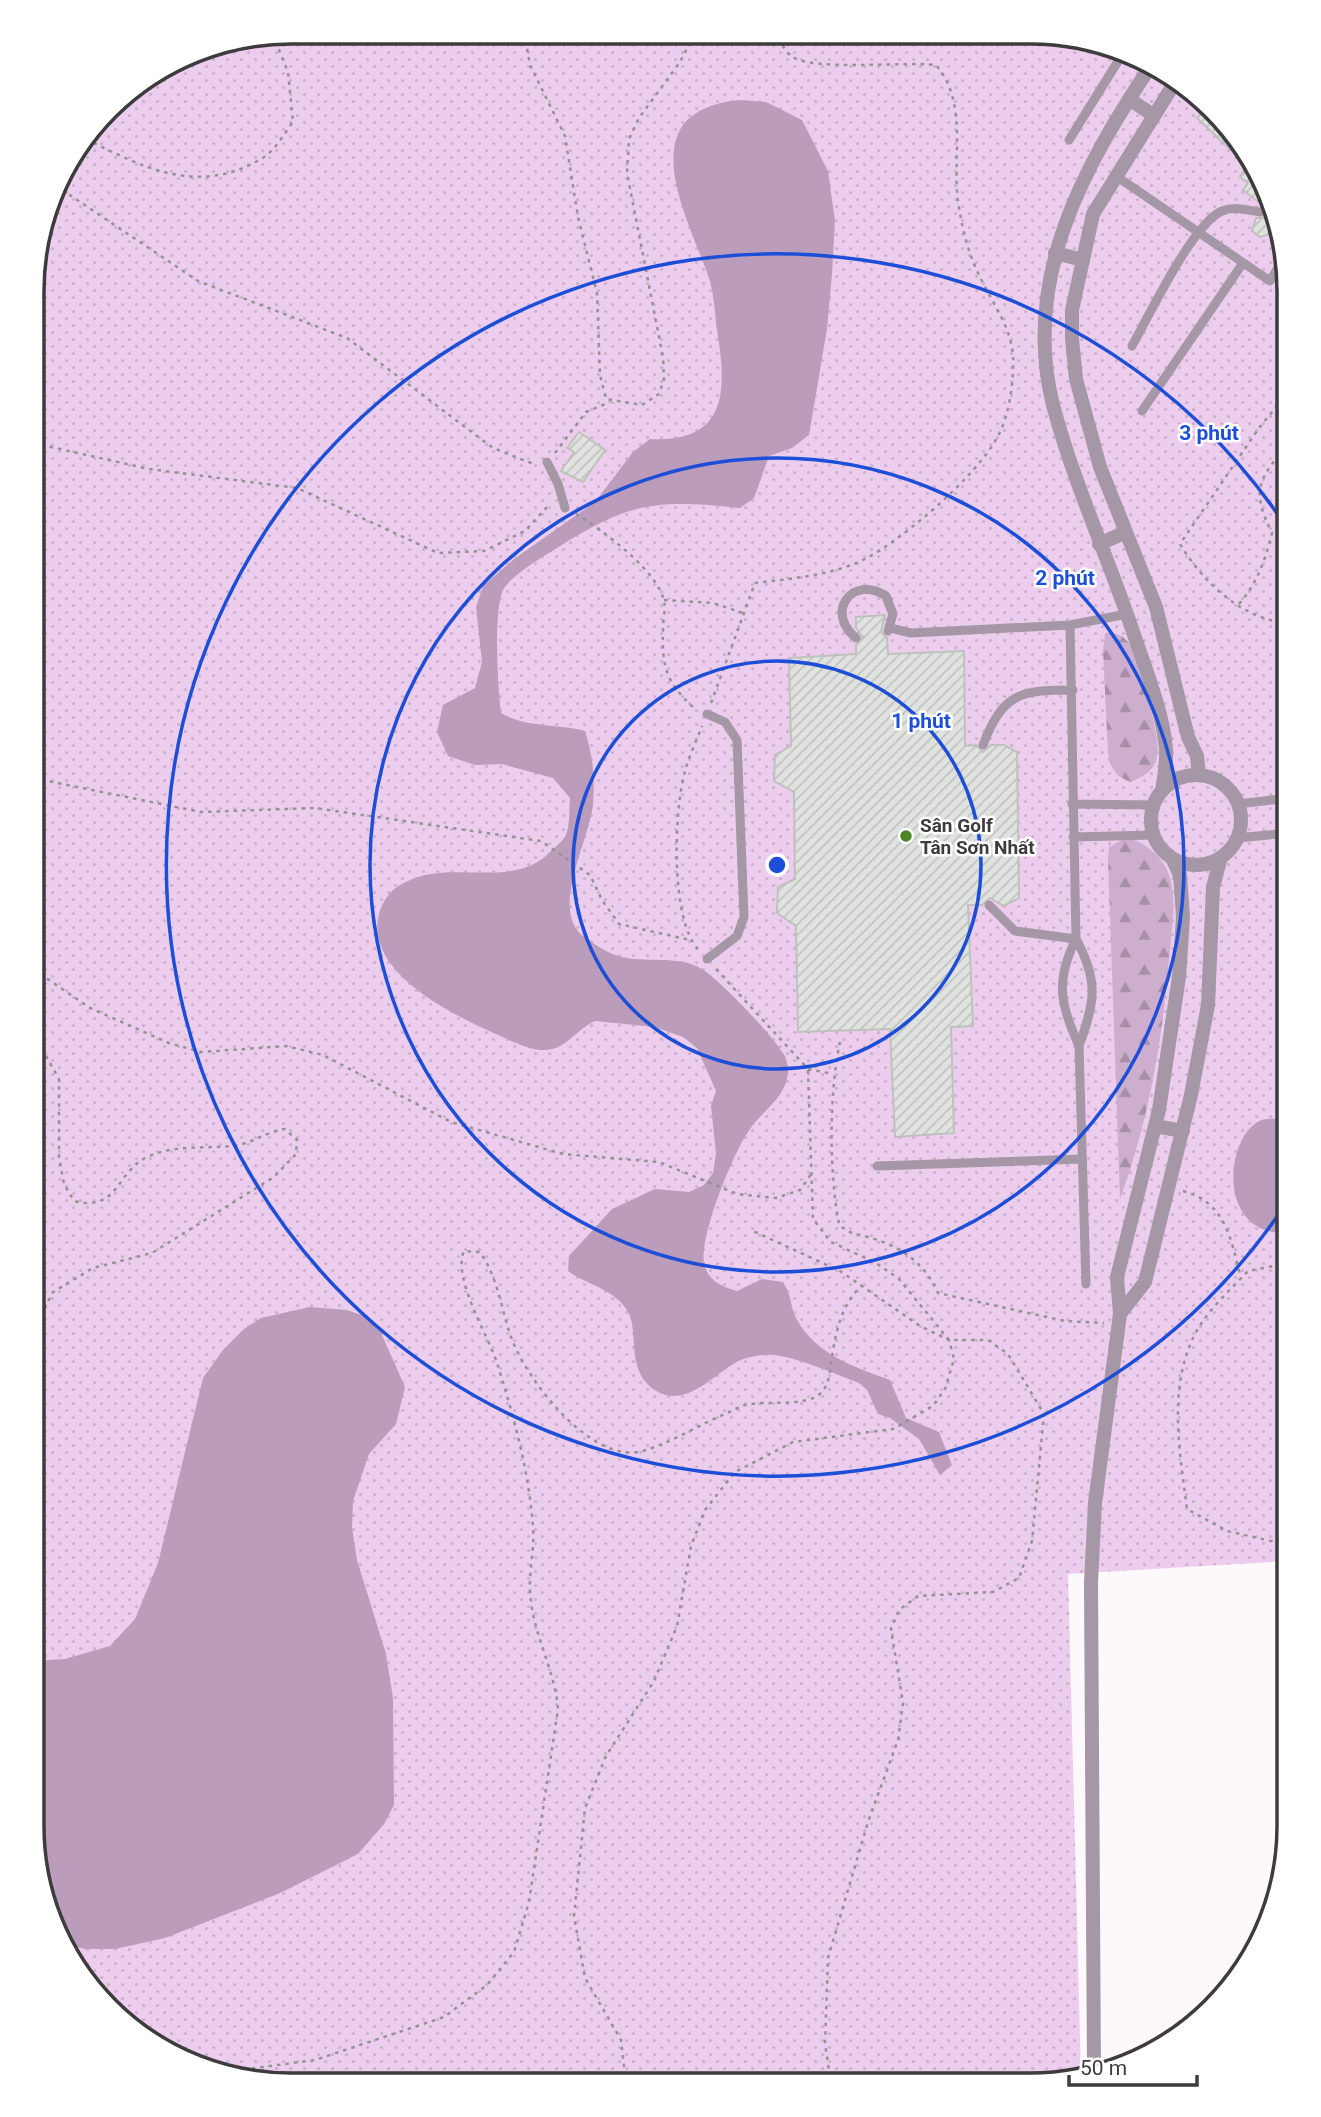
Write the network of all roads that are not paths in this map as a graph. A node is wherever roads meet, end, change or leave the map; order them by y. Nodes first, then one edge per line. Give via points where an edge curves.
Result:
1 (1119, 60) edge
2 (1146, 73) edge
3 (1171, 88) edge
4 (1129, 99) junction
5 (1153, 115) junction
6 (1069, 140) dead end
7 (1115, 176) junction
8 (1260, 212) dead end
9 (1197, 233) junction
10 (1055, 253) junction
11 (1083, 260) junction
12 (1243, 263) junction
13 (1276, 270) edge
14 (1132, 346) dead end
15 (1142, 411) dead end
16 (547, 462) road end
17 (565, 508) road end
18 (1126, 532) junction
19 (1099, 544) junction
20 (1127, 614) junction
21 (1070, 625) junction
22 (856, 638) dead end
23 (1073, 690) junction
24 (706, 716) road end
25 (983, 745) dead end
26 (1199, 775) junction
27 (1162, 791) junction
28 (1277, 799) edge
29 (1072, 804) junction
30 (1238, 804) junction
31 (1154, 805) junction
32 (1277, 834) edge
33 (1154, 835) junction
34 (1073, 837) junction
35 (1237, 838) junction
36 (1221, 857) junction
37 (1172, 858) junction
38 (989, 905) dead end
39 (1076, 939) junction
40 (707, 959) road end
41 (1079, 1046) junction
42 (1155, 1126) junction
43 (1183, 1131) junction
44 (1082, 1159) junction
45 (877, 1166) dead end
46 (1086, 1284) dead end
47 (1120, 1319) junction
48 (1094, 2065) edge

1 - 6 lane
2 - 4 street
3 - 5 street
4 - 5 street
4 - 10 street via 1077,191
5 - 7 street
7 - 9 lane
7 - 11 street via 1093,214
8 - 9 lane via 1220,211
9 - 12 lane
9 - 14 lane
10 - 11 street
10 - 19 street via 1045,319 1047,369 1072,468
11 - 18 street via 1072,310 1076,379 1100,467
12 - 13 lane via 1270,281
12 - 15 lane
16 - 17 lane
18 - 19 street
18 - 26 street via 1156,607
19 - 20 street
20 - 21 lane
20 - 27 street via 1166,746
21 - 22 lane via 911,633 888,630 894,614 886,596 869,589 859,590 844,602 841,611 846,630
21 - 23 lane
23 - 25 lane via 1035,690 1014,698 991,724
23 - 29 lane
24 - 40 lane via 725,722 737,740 744,917 737,936
26 - 27 street via 1178,778
26 - 30 street via 1229,789
27 - 31 street
28 - 30 lane
29 - 31 lane
29 - 34 lane
30 - 35 street
31 - 33 street
32 - 35 lane
33 - 34 lane
33 - 37 street
34 - 39 lane
35 - 36 street
36 - 37 street via 1197,865
36 - 43 street via 1213,887 1208,1005
37 - 42 street via 1180,874 1183,917 1170,1045
38 - 39 lane via 1015,931
39 - 41 lane via 1091,966 1092,1010
39 - 41 lane via 1062,967 1065,1015
41 - 44 lane
42 - 43 street
42 - 47 street via 1117,1277
43 - 47 street via 1145,1282
44 - 45 lane
44 - 46 lane
47 - 48 street via 1095,1503 1091,1583

